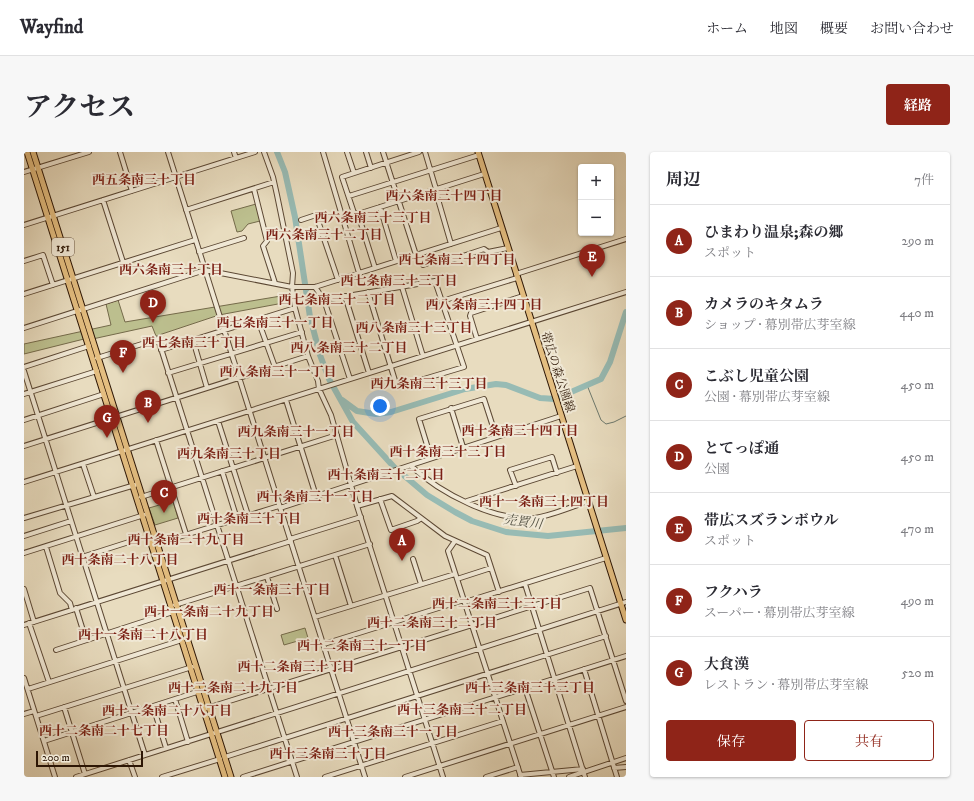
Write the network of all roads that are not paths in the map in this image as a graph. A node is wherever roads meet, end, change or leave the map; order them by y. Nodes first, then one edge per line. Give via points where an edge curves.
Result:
1 (27, 152) edge
2 (33, 152) edge
3 (89, 152) edge
4 (120, 152) edge
5 (168, 152) edge
6 (234, 152) edge
7 (255, 152) edge
8 (264, 152) edge
9 (323, 152) edge
10 (347, 152) edge
11 (366, 152) edge
12 (383, 152) edge
13 (419, 152) edge
14 (425, 152) edge
15 (405, 154) edge
16 (478, 154) edge
17 (236, 158) junction
18 (386, 163) junction
19 (371, 168) junction
20 (35, 169) junction
21 (430, 170) junction
22 (24, 172) edge
23 (354, 173) junction
24 (484, 174) junction
25 (176, 177) junction
26 (274, 182) junction
27 (392, 182) junction
28 (254, 189) junction
29 (435, 189) junction
30 (132, 191) junction
31 (348, 196) junction
32 (103, 200) junction
33 (398, 201) junction
34 (380, 207) junction
35 (186, 210) junction
36 (358, 214) junction
37 (51, 217) junction
38 (301, 220) dead end
39 (24, 225) edge
40 (502, 228) junction
41 (244, 238) dead end
42 (626, 239) edge
43 (195, 240) junction
44 (451, 244) junction
45 (508, 248) junction
46 (199, 252) junction
47 (417, 255) junction
48 (24, 261) edge
49 (396, 261) junction
50 (123, 262) junction
51 (375, 268) junction
52 (205, 270) junction
53 (359, 273) junction
54 (517, 276) junction
55 (71, 279) junction
56 (338, 280) junction
57 (275, 283) junction
58 (53, 285) junction
59 (314, 286) junction
60 (293, 287) junction
61 (402, 287) junction
62 (368, 292) junction
63 (626, 292) edge
64 (24, 294) edge
65 (345, 296) junction
66 (523, 296) junction
67 (324, 300) junction
68 (442, 301) junction
69 (295, 308) junction
70 (80, 310) junction
71 (258, 320) junction
72 (531, 322) junction
73 (24, 328) edge
74 (224, 330) junction
75 (302, 332) junction
76 (477, 339) junction
77 (193, 340) junction
78 (266, 343) junction
79 (89, 346) junction
80 (457, 346) junction
81 (161, 350) junction
82 (232, 354) junction
83 (308, 356) junction
84 (423, 356) junction
85 (96, 358) junction
86 (200, 364) junction
87 (390, 366) junction
88 (24, 367) edge
89 (275, 367) junction
90 (97, 371) junction
91 (24, 372) edge
92 (369, 373) junction
93 (168, 374) junction
94 (239, 378) junction
95 (347, 380) junction
96 (207, 388) junction
97 (321, 388) junction
98 (30, 392) junction
99 (24, 394) edge
100 (104, 394) junction
101 (176, 398) junction
102 (286, 400) junction
103 (452, 408) junction
104 (250, 411) junction
105 (38, 415) junction
106 (561, 416) junction
107 (114, 417) junction
108 (24, 420) edge
109 (218, 421) junction
110 (187, 431) junction
111 (337, 435) junction
112 (496, 436) junction
113 (45, 439) junction
114 (156, 440) junction
115 (24, 446) edge
116 (300, 447) junction
117 (464, 447) junction
118 (125, 450) junction
119 (264, 458) junction
120 (432, 458) junction
121 (83, 464) junction
122 (410, 466) junction
123 (577, 466) junction
124 (232, 468) junction
125 (222, 471) junction
126 (56, 472) junction
127 (557, 473) junction
128 (202, 477) junction
129 (24, 482) edge
130 (136, 484) junction
131 (351, 485) junction
132 (516, 486) junction
133 (171, 488) junction
134 (94, 496) junction
135 (316, 496) junction
136 (140, 497) junction
137 (380, 499) junction
138 (467, 501) junction
139 (588, 501) junction
140 (66, 506) junction
141 (280, 506) junction
142 (357, 506) junction
143 (145, 514) junction
144 (248, 515) junction
145 (361, 517) junction
146 (24, 518) edge
147 (237, 518) junction
148 (420, 519) junction
149 (71, 521) junction
150 (217, 525) junction
151 (186, 534) junction
152 (24, 536) edge
153 (76, 538) junction
154 (290, 540) junction
155 (132, 541) dead end
156 (454, 541) junction
157 (370, 544) junction
158 (155, 545) junction
159 (46, 546) junction
160 (24, 553) edge
161 (335, 555) junction
162 (82, 557) junction
163 (606, 558) junction
164 (413, 559) dead end
165 (228, 560) junction
166 (299, 567) junction
167 (491, 568) junction
168 (455, 574) junction
169 (267, 577) junction
170 (457, 579) junction
171 (166, 580) junction
172 (421, 584) junction
173 (525, 584) junction
174 (236, 586) junction
175 (24, 589) edge
176 (499, 592) junction
177 (386, 595) junction
178 (464, 601) junction
179 (26, 602) edge
180 (97, 602) junction
181 (624, 603) edge
182 (351, 606) junction
183 (532, 606) junction
184 (175, 608) junction
185 (277, 608) dead end
186 (74, 609) junction
187 (597, 612) junction
188 (315, 617) junction
189 (626, 620) edge
190 (32, 622) junction
191 (394, 622) junction
192 (24, 625) edge
193 (472, 625) junction
194 (539, 630) junction
195 (106, 634) junction
196 (606, 636) junction
197 (86, 640) junction
198 (182, 640) junction
199 (324, 644) junction
200 (402, 647) junction
201 (480, 649) junction
202 (56, 650) dead end
203 (547, 655) junction
204 (626, 656) edge
205 (613, 660) junction
206 (115, 662) junction
207 (193, 666) junction
208 (332, 669) junction
209 (584, 669) junction
210 (410, 671) junction
211 (488, 673) junction
212 (24, 678) edge
213 (554, 678) junction
214 (49, 682) junction
215 (124, 688) junction
216 (268, 688) junction
217 (525, 688) junction
218 (28, 689) junction
219 (201, 691) junction
220 (339, 693) junction
221 (418, 696) junction
222 (495, 697) junction
223 (175, 699) junction
224 (626, 701) edge
225 (153, 706) junction
226 (64, 707) junction
227 (207, 708) junction
228 (626, 708) edge
229 (35, 713) junction
230 (132, 713) junction
231 (276, 713) junction
232 (24, 714) edge
233 (599, 716) junction
234 (347, 718) junction
235 (425, 720) junction
236 (503, 721) junction
237 (569, 726) junction
238 (72, 732) junction
239 (214, 733) junction
240 (540, 735) junction
241 (284, 738) junction
242 (44, 741) junction
243 (188, 742) junction
244 (354, 742) junction
245 (433, 743) junction
246 (510, 744) junction
247 (166, 748) junction
248 (145, 755) junction
249 (222, 758) junction
250 (626, 758) edge
251 (129, 760) junction
252 (292, 762) junction
253 (613, 762) junction
254 (362, 765) junction
255 (440, 766) junction
256 (518, 767) junction
257 (626, 767) edge
258 (614, 768) junction
259 (552, 772) junction
260 (584, 773) edge
261 (85, 774) junction
262 (521, 776) edge
263 (55, 777) edge
264 (76, 777) edge
265 (134, 777) edge
266 (162, 777) edge
267 (225, 777) edge
268 (231, 777) edge
269 (243, 777) edge
270 (297, 777) edge
271 (325, 777) edge
272 (365, 777) edge
273 (405, 777) edge
274 (444, 777) edge
275 (486, 777) edge
276 (554, 777) edge
277 (569, 777) edge
278 (618, 777) edge

1 - 20 main road, 151
2 - 20 main road, 151
3 - 20 street
4 - 30 street
5 - 25 street
6 - 17 street
7 - 17 street
8 - 26 street
9 - 53 street
10 - 23 street
11 - 19 street
12 - 18 street
13 - 15 street
14 - 21 street
15 - 18 street
16 - 21 street
16 - 24 main road, 帯広の森公園線
17 - 25 street
18 - 19 street
18 - 27 street
19 - 23 street
20 - 22 street
20 - 37 main road, 151
21 - 27 street
21 - 29 street
23 - 31 street via 342,177
24 - 29 street
24 - 40 main road, 帯広の森公園線
25 - 30 street
25 - 35 street
26 - 28 street
26 - 60 street via 293,273
27 - 31 street
27 - 33 street
28 - 35 street
28 - 57 street via 267,241 263,246
29 - 33 street
29 - 44 street
30 - 32 street
31 - 36 street via 354,213
32 - 37 street
32 - 50 street
33 - 34 street
33 - 47 street
34 - 36 street
34 - 49 street
35 - 43 street
36 - 51 street
37 - 39 street
37 - 55 main road, 151
38 - 56 street via 316,215
40 - 44 street
40 - 45 main road, 帯広の森公園線
41 - 46 street
42 - 54 street
43 - 46 street
43 - 50 street
44 - 47 street
45 - 47 street via 488,252 484,249 448,261 443,258 422,265
45 - 54 main road, 帯広の森公園線
46 - 52 street
47 - 49 street
48 - 58 street via 43,255
49 - 51 street
50 - 55 street
51 - 53 street
52 - 57 street
52 - 70 street
52 - 74 street
53 - 56 street
54 - 66 main road, 帯広の森公園線
54 - 68 street
55 - 58 street
55 - 70 main road, 151
56 - 59 street
57 - 60 street
58 - 64 street
59 - 60 street
59 - 67 street
60 - 69 street
61 - 62 street
61 - 68 street via 435,281
61 - 84 street
62 - 65 street
62 - 87 street
63 - 72 street
65 - 67 street
65 - 92 street
66 - 72 main road, 帯広の森公園線
66 - 76 street via 471,313
67 - 95 street
68 - 80 street
69 - 71 street
69 - 75 street
70 - 73 street
70 - 79 main road, 151
70 - 85 main road, 151
71 - 74 street
71 - 78 street
72 - 76 street
72 - 106 main road, 帯広の森公園線
74 - 77 street
74 - 82 street
75 - 78 street
75 - 83 street
76 - 80 street
77 - 81 street
77 - 86 street
78 - 82 street
78 - 89 street
79 - 85 main road, 151
79 - 88 street
80 - 84 street
80 - 87 street via 464,367 396,387
81 - 85 street via 158,339
81 - 93 street
82 - 86 street
82 - 94 street
83 - 89 street
83 - 97 street
84 - 87 street
85 - 90 main road, 151
85 - 107 main road, 151
86 - 93 street
86 - 96 street
87 - 92 street
89 - 94 street
90 - 98 street
90 - 100 main road, 151
91 - 98 street
92 - 95 street
93 - 101 street
94 - 96 street
94 - 104 street
95 - 97 street
96 - 101 street
97 - 102 street
97 - 111 street
98 - 99 street
98 - 105 street
100 - 105 street
100 - 107 main road, 151
101 - 107 street
101 - 110 street
102 - 104 street
102 - 116 street
103 - 112 street via 484,399
103 - 117 street
103 - 120 street via 419,419
104 - 109 street
104 - 119 street
105 - 108 street
105 - 113 street
106 - 112 street
106 - 123 main road, 帯広の森公園線
107 - 113 street
107 - 118 main road, 151
109 - 110 street
109 - 124 street
110 - 114 street
110 - 128 street
111 - 116 street
111 - 131 street
112 - 117 street
113 - 115 street
113 - 126 street
114 - 118 street
114 - 133 street
116 - 119 street
116 - 135 street
117 - 120 street
118 - 121 street
118 - 130 main road, 151
119 - 124 street
119 - 141 street
120 - 122 street
121 - 126 street
121 - 134 street
122 - 131 street
122 - 138 street via 437,486
123 - 127 street
123 - 139 main road, 帯広の森公園線
124 - 125 street
124 - 144 street
125 - 128 street
125 - 147 street
126 - 129 street
126 - 140 street
127 - 132 street
127 - 132 street via 552,457 510,470
128 - 133 street
128 - 150 street
130 - 134 street
130 - 136 main road, 151
131 - 135 street
131 - 142 street
132 - 138 street
133 - 136 street
133 - 151 street
134 - 140 street
135 - 141 street
136 - 143 main road, 151
137 - 142 street
137 - 148 street via 392,496
137 - 148 street via 391,530
138 - 139 street via 502,516 536,518
139 - 163 main road, 帯広の森公園線
140 - 146 street
140 - 149 street
141 - 144 street
141 - 154 street
142 - 145 street
143 - 153 street
143 - 158 main road, 151
144 - 147 street
145 - 154 street
145 - 157 street
147 - 150 street
148 - 156 street
149 - 152 street
149 - 153 street
150 - 151 street
150 - 165 street
151 - 158 street
153 - 159 street
153 - 162 street
154 - 165 street
154 - 166 street
155 - 162 street
156 - 167 street via 487,555
156 - 168 street via 448,551
157 - 161 street
157 - 177 street
158 - 171 main road, 151
159 - 160 street
159 - 186 street via 60,593
161 - 166 street
161 - 182 street
162 - 180 street
163 - 173 street
163 - 181 main road, 帯広の森公園線
164 - 172 street
165 - 171 street
165 - 174 street
166 - 169 street
166 - 188 street
167 - 170 street
167 - 176 street
168 - 170 street
168 - 172 street
169 - 174 street
169 - 185 street
170 - 178 street
171 - 180 street
171 - 184 main road, 151
172 - 177 street
173 - 176 street
173 - 183 street
174 - 184 street
174 - 216 street
175 - 179 street
176 - 178 street
177 - 182 street
177 - 191 street
178 - 191 street
178 - 193 street
179 - 190 street
180 - 186 street
180 - 195 street
181 - 187 street
181 - 189 main road, 帯広の森公園線
182 - 188 street
183 - 187 street via 590,588
183 - 193 street
183 - 194 street
184 - 195 street
184 - 198 main road, 151
184 - 207 main road, 151
186 - 190 street
186 - 197 street
187 - 194 street
187 - 196 street
188 - 199 street
190 - 192 street
190 - 214 street
191 - 199 street
191 - 200 street
193 - 200 street
193 - 201 street
194 - 201 street
194 - 203 street
195 - 197 street
195 - 206 street
196 - 203 street
196 - 205 street
197 - 202 street
198 - 206 street
198 - 207 main road, 151
199 - 208 street
200 - 208 street
200 - 210 street
201 - 210 street
201 - 211 street
203 - 211 street
203 - 213 street
204 - 205 street
205 - 209 street
205 - 224 street
206 - 214 street
206 - 215 street
207 - 215 street
207 - 219 main road, 151
208 - 216 street
208 - 220 street
209 - 213 street
209 - 233 street
210 - 220 street
210 - 221 street
211 - 221 street
211 - 222 street
212 - 218 street
213 - 217 street
213 - 237 street
214 - 218 street
215 - 226 street
215 - 230 street
216 - 227 street
216 - 231 street
217 - 222 street
217 - 240 street
218 - 229 street
219 - 223 street
219 - 227 main road, 151
220 - 231 street
220 - 234 street
221 - 234 street
221 - 235 street
222 - 235 street
222 - 236 street
223 - 225 street
223 - 243 street
225 - 230 street
225 - 247 street
226 - 229 street
226 - 238 street
227 - 239 main road, 151
228 - 233 street
229 - 232 street
229 - 242 street
230 - 238 street
230 - 248 street
231 - 239 street
231 - 241 street
233 - 237 street
233 - 253 street
234 - 241 street
234 - 244 street
235 - 244 street
235 - 245 street
236 - 245 street
236 - 246 street
237 - 240 street
237 - 260 street
238 - 242 street
238 - 261 street
239 - 243 street
239 - 249 main road, 151
240 - 246 street
240 - 259 street
241 - 249 street
241 - 252 street
242 - 263 street
243 - 247 street
244 - 252 street
244 - 254 street
245 - 254 street
245 - 255 street
246 - 255 street
246 - 256 street
247 - 248 street
248 - 251 street
249 - 266 street
249 - 267 main road, 151
249 - 268 main road, 151
250 - 253 street
251 - 261 street
251 - 265 street
252 - 269 street
252 - 270 street
253 - 258 street
253 - 260 street
254 - 271 street
254 - 272 street
255 - 273 street
255 - 274 street
256 - 262 street
256 - 275 street
257 - 258 street
258 - 278 street
259 - 260 street
259 - 262 street
259 - 276 street
260 - 277 street
261 - 264 street

